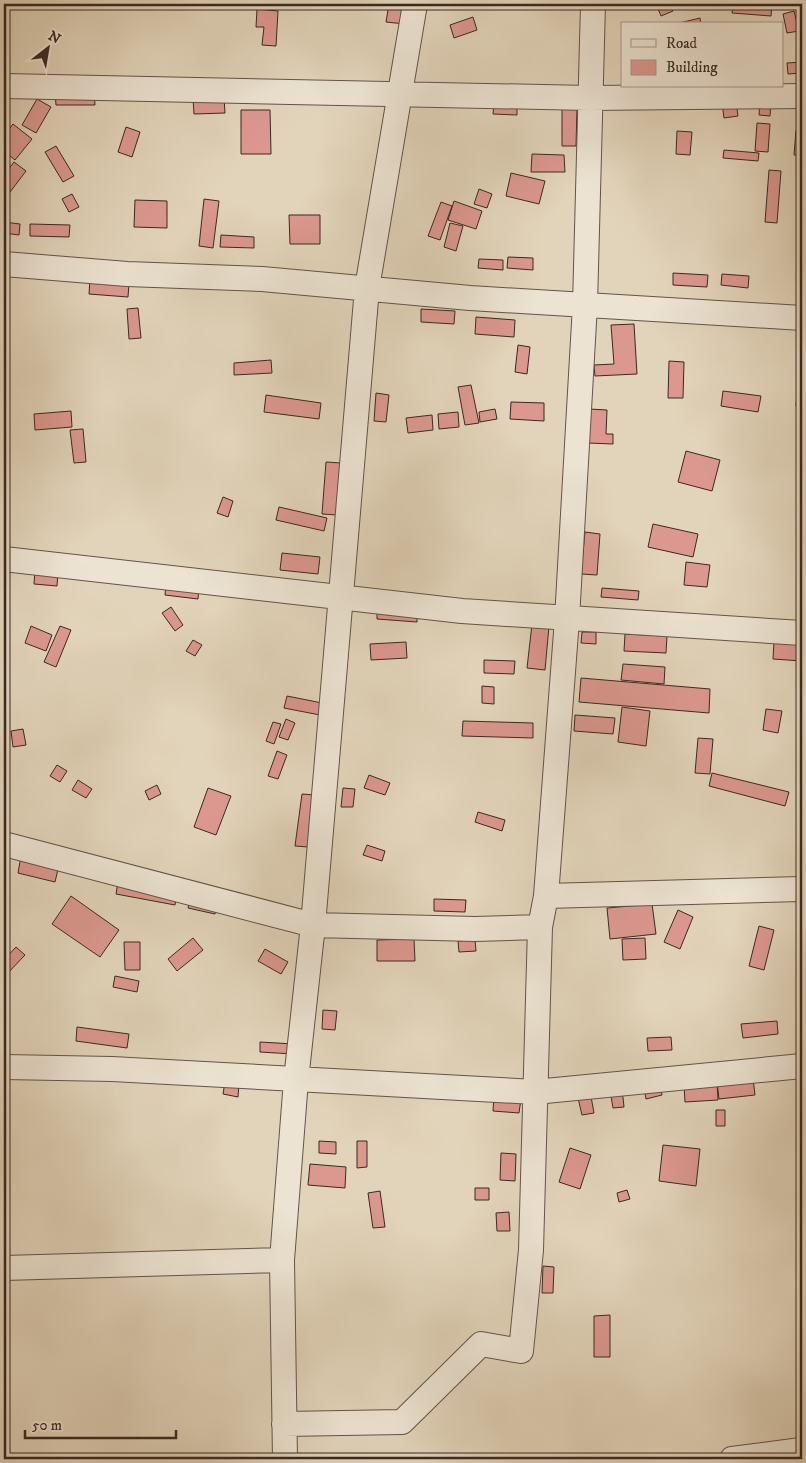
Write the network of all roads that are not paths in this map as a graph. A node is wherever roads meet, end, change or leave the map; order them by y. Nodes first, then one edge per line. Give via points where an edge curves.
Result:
1 (415, 4) edge
2 (592, 4) edge
3 (4, 86) edge
4 (399, 95) junction
5 (802, 96) edge
6 (589, 98) junction
7 (4, 264) edge
8 (367, 288) junction
9 (585, 305) junction
10 (802, 318) edge
11 (4, 559) edge
12 (342, 599) junction
13 (567, 619) junction
14 (802, 632) edge
15 (4, 844) edge
16 (802, 889) edge
17 (546, 896) junction
18 (313, 926) junction
19 (540, 927) junction
20 (802, 1066) edge
21 (4, 1067) edge
22 (296, 1080) junction
23 (534, 1092) junction
24 (282, 1260) junction
25 (4, 1268) edge
26 (284, 1424) junction
27 (801, 1451) edge
28 (285, 1459) edge
29 (732, 1459) edge

1 - 4 street
2 - 6 street
3 - 4 street
4 - 6 street
4 - 8 street
5 - 6 street
6 - 9 street
7 - 8 street
8 - 9 street
8 - 12 street
9 - 10 street
9 - 13 street
11 - 12 street
12 - 13 street
12 - 18 street
13 - 14 street
13 - 17 street
15 - 18 street
16 - 17 street
17 - 19 street
18 - 19 street
18 - 22 street
19 - 23 street
20 - 23 street
21 - 22 street
22 - 23 street
22 - 24 street
23 - 26 street via 531,1250 521,1351 481,1344 402,1422
24 - 25 street
24 - 26 street
26 - 28 street
27 - 29 street

